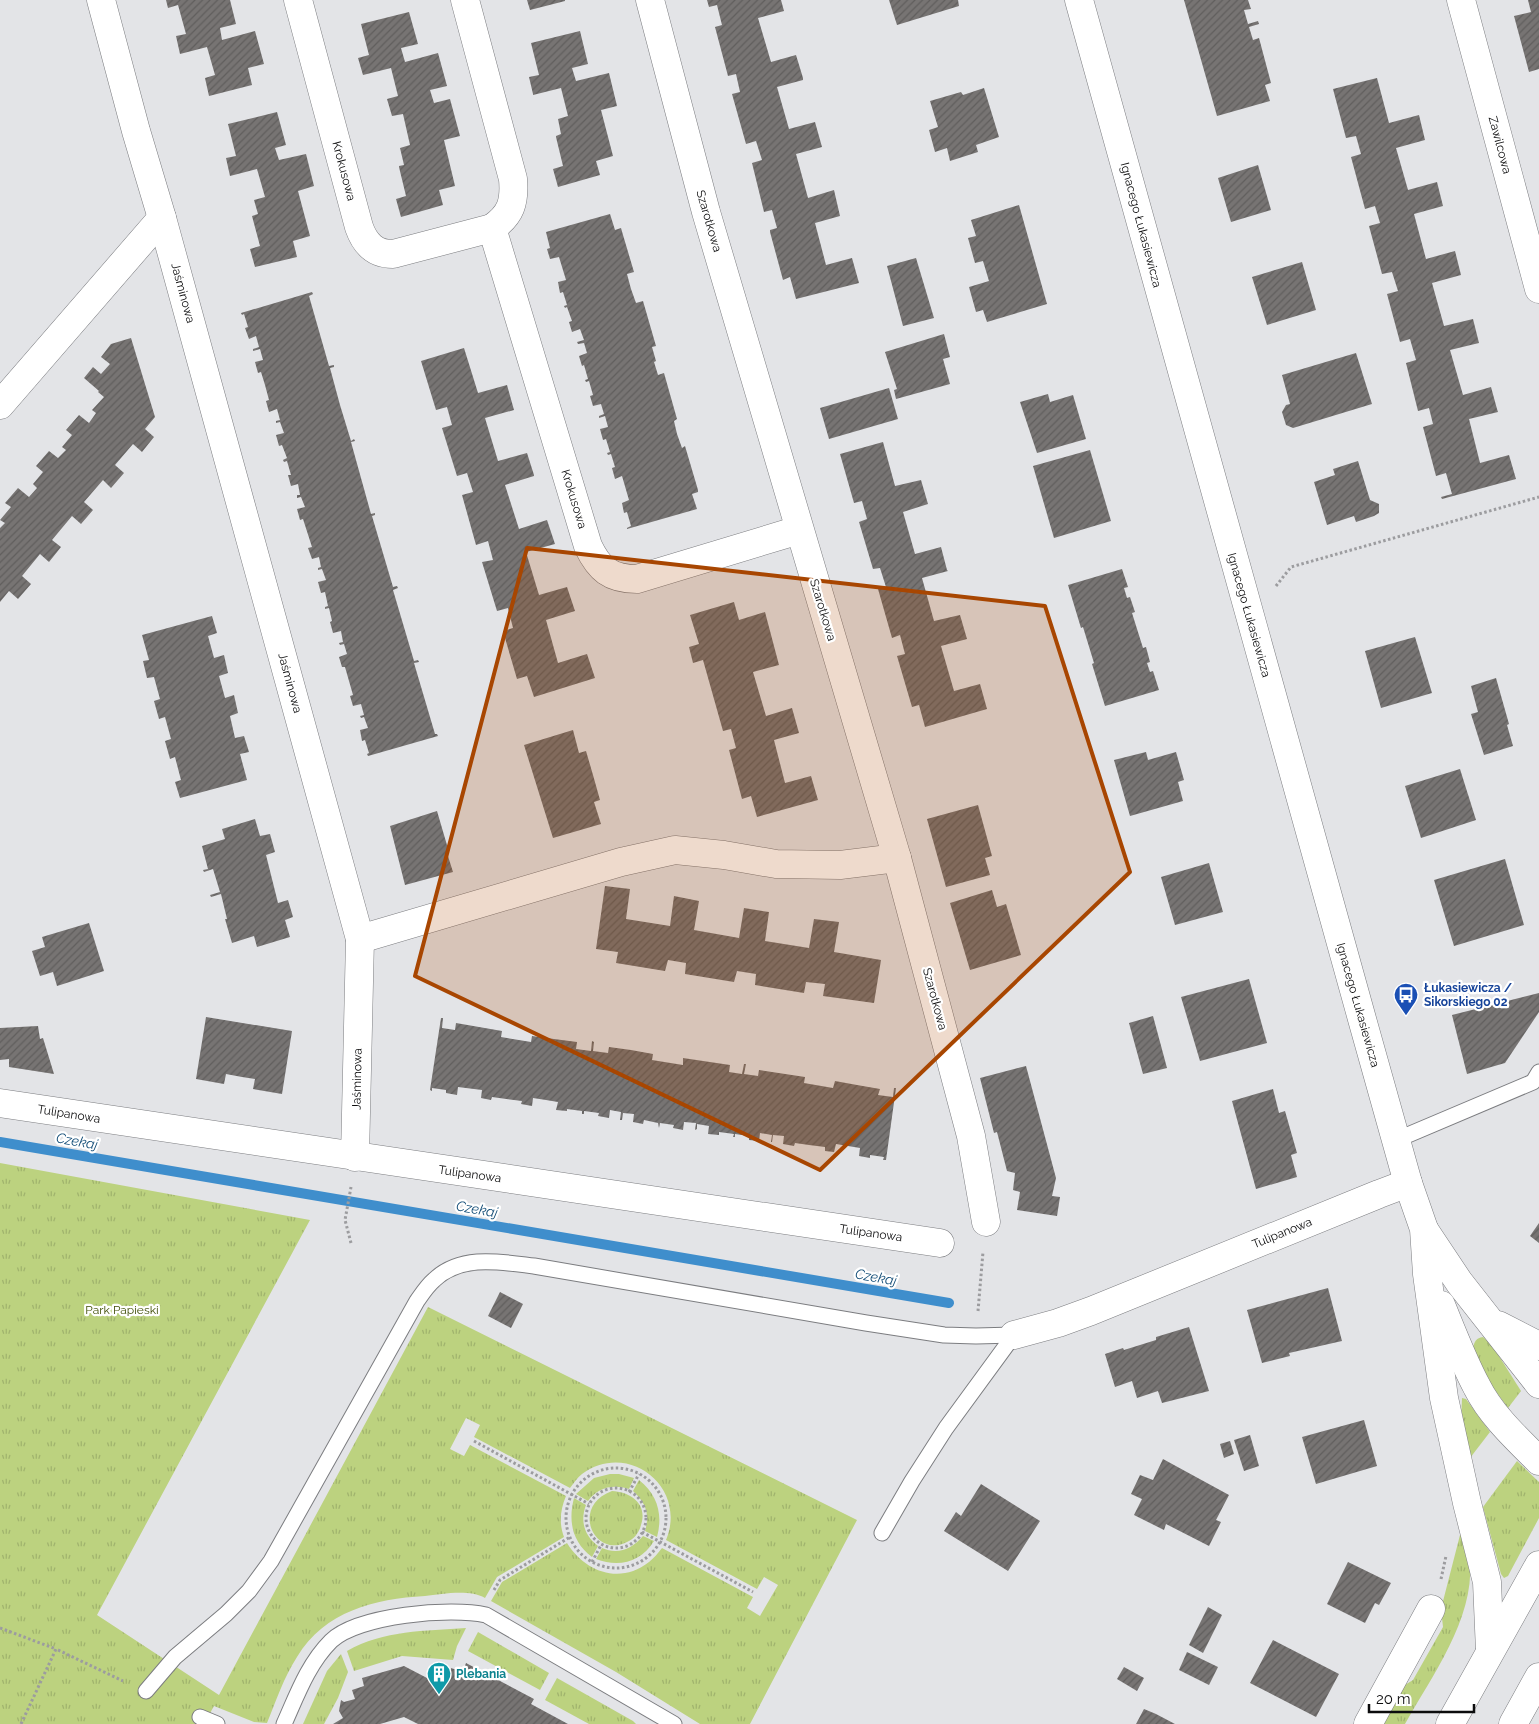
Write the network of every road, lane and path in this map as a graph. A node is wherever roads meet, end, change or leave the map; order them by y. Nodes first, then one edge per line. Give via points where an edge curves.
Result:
1 (101, 0) edge
2 (298, 0) edge
3 (465, 0) edge
4 (650, 0) edge
5 (1079, 0) edge
6 (1461, 0) edge
7 (162, 218) junction
8 (492, 228) junction
9 (1539, 289) edge
10 (0, 405) edge
11 (1539, 497) edge
12 (799, 530) junction
13 (1273, 590) dead end
14 (897, 858) junction
15 (360, 939) junction
16 (1539, 1072) edge
17 (0, 1103) edge
18 (1396, 1140) junction
19 (355, 1157) junction
20 (1408, 1183) junction
21 (352, 1187) dead end
22 (986, 1222) joint
23 (1424, 1229) junction
24 (351, 1243) dead end
25 (940, 1243) dead end
26 (1427, 1274) junction
27 (1488, 1318) junction
28 (1014, 1335) junction
29 (976, 1336) junction
30 (1539, 1346) edge
31 (1539, 1384) edge
32 (474, 1441) dead end
33 (1539, 1461) edge
34 (639, 1474) junction
35 (629, 1492) junction
36 (572, 1494) junction
37 (589, 1504) junction
38 (642, 1532) junction
39 (882, 1533) dead end
40 (570, 1537) junction
41 (659, 1542) junction
42 (602, 1545) junction
43 (592, 1562) junction
44 (1539, 1565) edge
45 (753, 1592) dead end
46 (491, 1596) dead end
47 (1431, 1609) dead end
48 (0, 1628) edge
49 (56, 1649) junction
50 (1490, 1652) junction
51 (1539, 1677) edge
52 (146, 1691) joint
53 (200, 1717) dead end
54 (21, 1724) edge
55 (217, 1724) edge
56 (284, 1724) edge
57 (674, 1724) edge
58 (1368, 1724) edge
59 (1450, 1724) edge
60 (1513, 1724) edge

1 - 7 street, Jaśminowa
2 - 8 street, Krokusowa via 359,227 368,244 384,254 393,254
3 - 8 street, Krokusowa via 513,180 510,211
4 - 12 street, Szarotkowa via 706,212
5 - 18 street, Ignacego Łukasiewicza
6 - 9 street, Zawilcowa
7 - 10 street
7 - 15 street, Jaśminowa
8 - 12 street, Krokusowa via 588,546 602,568 611,575 637,579
11 - 13 path via 1291,567
12 - 14 street, Szarotkowa
14 - 15 street via 840,866 776,864 676,850 621,862
14 - 22 street, Szarotkowa via 971,1136
15 - 19 street, Jaśminowa
16 - 18 lane via 1533,1082
17 - 19 street, Tulipanowa
18 - 20 street, Ignacego Łukasiewicza
19 - 25 street, Tulipanowa
20 - 23 street, Ignacego Łukasiewicza
20 - 28 street, Tulipanowa via 1091,1311
21 - 24 path via 345,1220
22 - 29 path
23 - 26 street
23 - 27 street via 1459,1282
26 - 33 street via 1477,1388 1515,1438
26 - 50 street via 1444,1398 1487,1582
27 - 30 street
27 - 31 street
28 - 29 lane
28 - 39 lane via 946,1428
29 - 52 lane via 944,1335 866,1323 534,1266 489,1260 456,1266 434,1279 417,1301 271,1561 226,1614 175,1657
32 - 36 path
34 - 35 path
34 - 36 path via 626,1469 594,1473
34 - 41 path via 654,1485 662,1500 666,1517
35 - 37 path via 609,1489
35 - 38 path via 637,1497 645,1514
36 - 37 path
36 - 40 path via 566,1524
37 - 42 path via 588,1529
38 - 41 path
38 - 42 path via 636,1540 620,1548
40 - 43 path
40 - 46 path via 500,1580
41 - 43 path via 642,1561 626,1567 608,1568
41 - 45 path
42 - 43 path
44 - 50 street
47 - 58 street
48 - 49 path
49 - 52 path
49 - 54 path
50 - 59 street
51 - 60 street
53 - 55 lane
56 - 57 lane via 308,1672 333,1639 351,1629 388,1617 463,1612 486,1615

